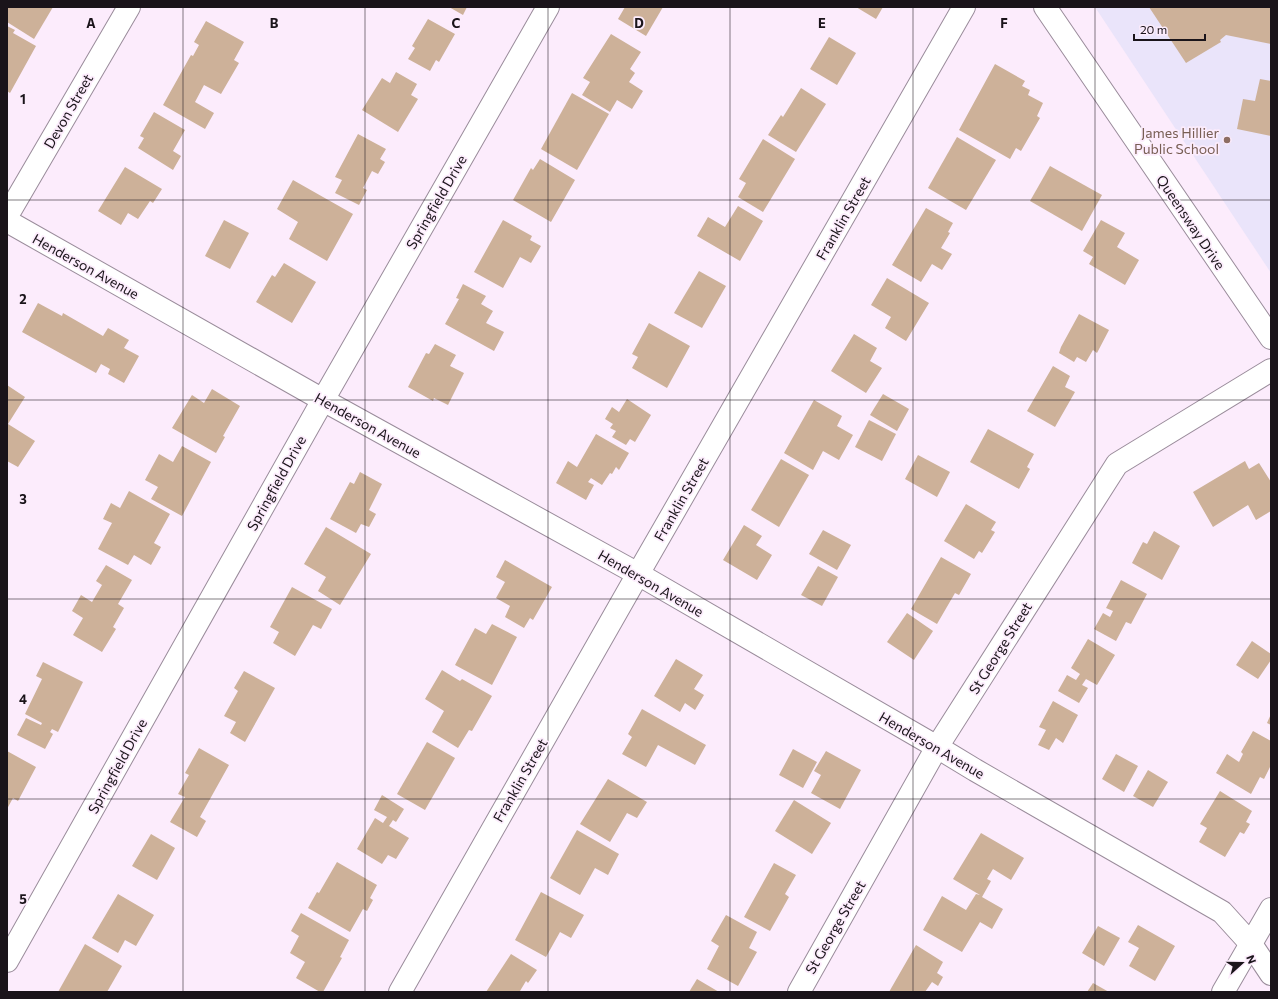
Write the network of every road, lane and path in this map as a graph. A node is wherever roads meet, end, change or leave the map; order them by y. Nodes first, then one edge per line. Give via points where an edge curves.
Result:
1 (129, 7) edge
2 (548, 7) edge
3 (964, 7) edge
4 (1044, 7) edge
5 (7, 216) edge
6 (7, 221) edge
7 (1271, 338) edge
8 (1271, 370) edge
9 (323, 400) junction
10 (638, 574) junction
11 (937, 747) junction
12 (1271, 909) edge
13 (1251, 944) junction
14 (7, 961) edge
15 (1271, 974) edge
16 (400, 992) edge
17 (799, 992) edge
18 (1223, 992) edge

1 - 5 street, Devon Street
2 - 9 street, Springfield Drive
3 - 10 street, Franklin Street
4 - 7 street, Queensway Drive
6 - 9 street, Henderson Avenue
8 - 11 street, St George Street via 1117,464
9 - 10 street, Henderson Avenue
9 - 14 street, Springfield Drive
10 - 11 street, Henderson Avenue
10 - 16 street, Franklin Street
11 - 13 street, Henderson Avenue via 1222,912
11 - 17 street, St George Street
12 - 13 street
13 - 15 street, Henderson Avenue
13 - 18 street

